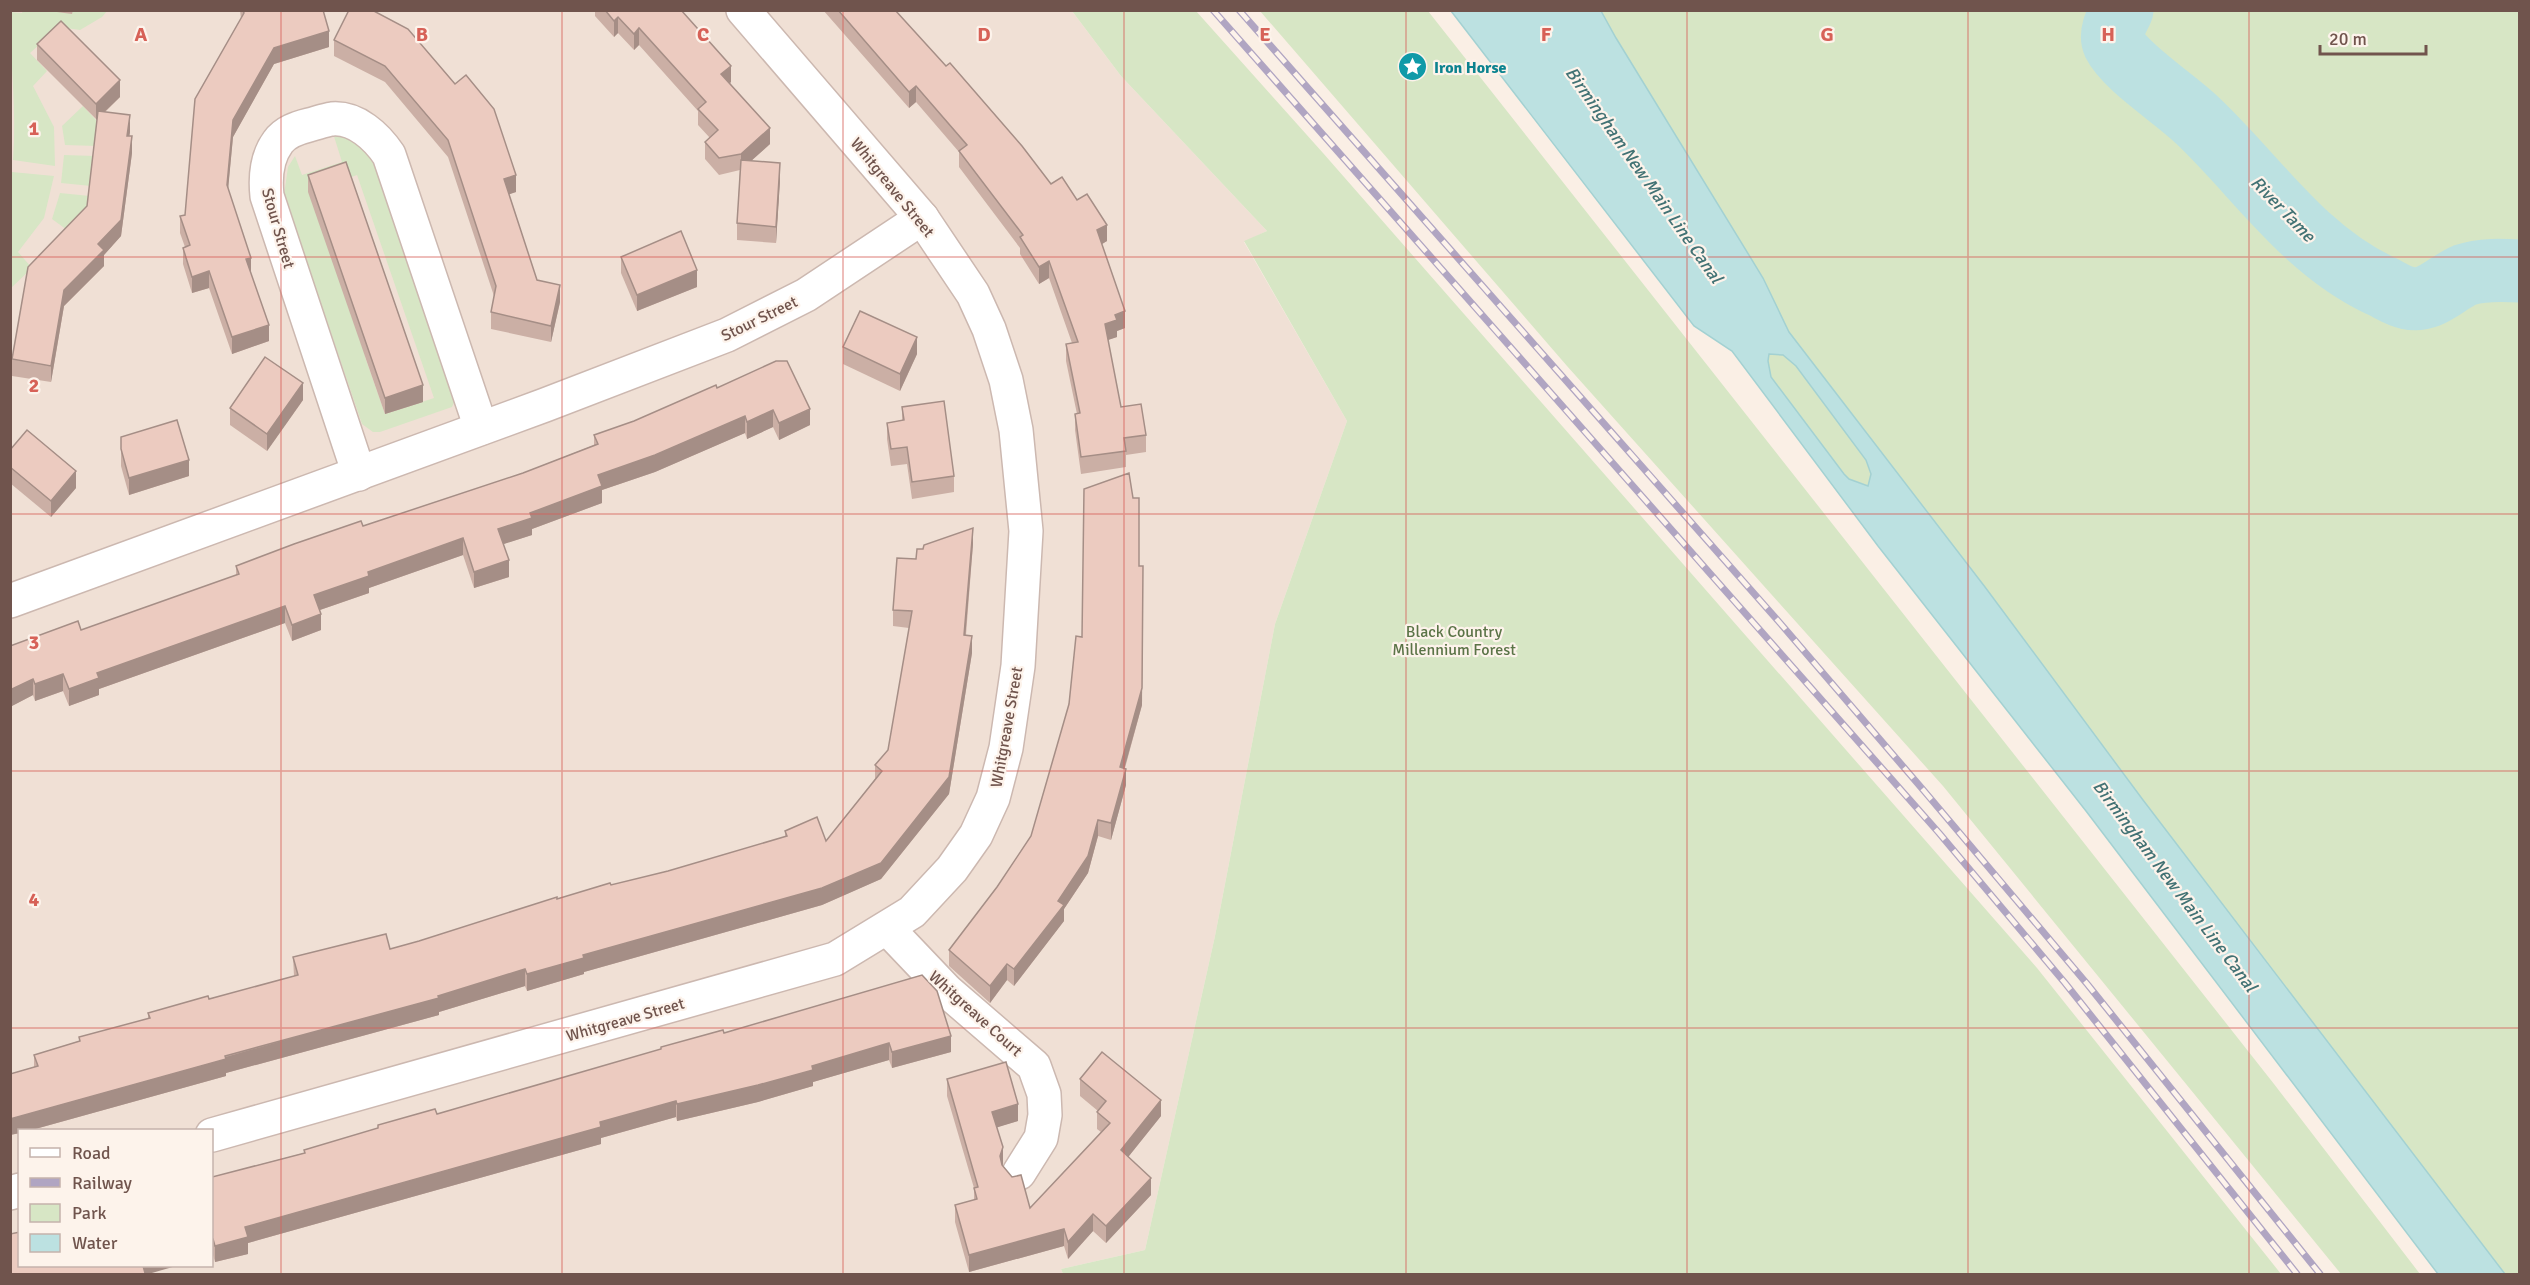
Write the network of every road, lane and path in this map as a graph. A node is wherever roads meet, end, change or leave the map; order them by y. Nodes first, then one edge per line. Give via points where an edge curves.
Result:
1 (743, 10) edge
2 (922, 218) junction
3 (481, 428) junction
4 (358, 474) junction
5 (10, 601) edge
6 (888, 929) junction
7 (213, 1135) edge
8 (1018, 1173) edge

1 - 2 street, Whitgreave Street
2 - 3 street, Stour Street via 806,295 727,335
2 - 6 street, Whitgreave Street via 973,294 1006,380 1016,430 1026,531 1018,666 1006,748 993,798 976,836 952,869 912,912
3 - 4 street, Stour Street
3 - 4 street, Stour Street via 389,155 375,136 345,122 334,119 296,128 272,152 267,196
4 - 5 street, Stour Street
6 - 7 street, Whitgreave Street via 835,959
6 - 8 street, Whitgreave Court via 947,991 1034,1066 1044,1094 1045,1115 1041,1138

